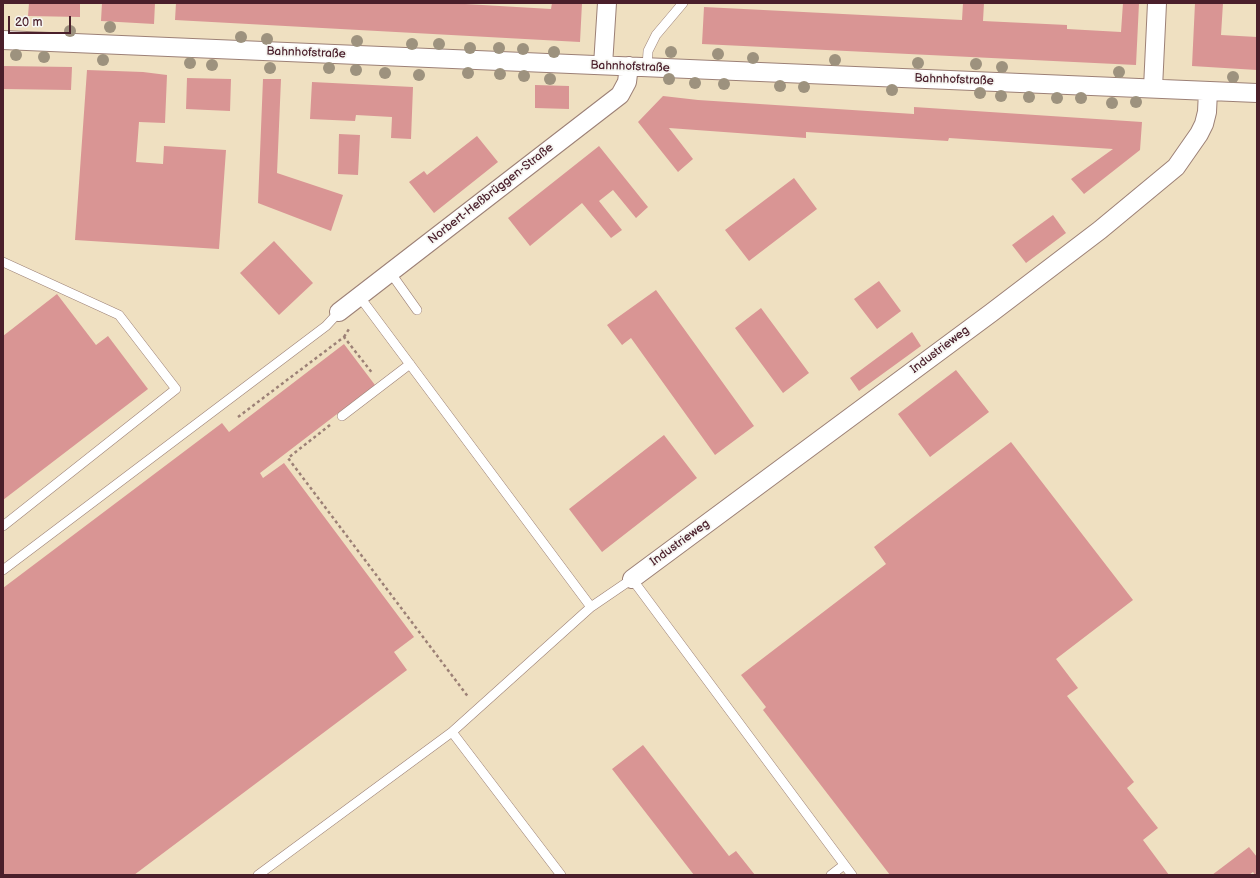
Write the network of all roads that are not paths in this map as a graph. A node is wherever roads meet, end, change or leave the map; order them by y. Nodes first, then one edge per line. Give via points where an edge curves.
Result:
1 (607, 3) edge
2 (683, 3) edge
3 (1157, 3) edge
4 (3, 40) edge
5 (603, 65) junction
6 (638, 67) junction
7 (1153, 88) junction
8 (1208, 90) junction
9 (1257, 93) edge
10 (3, 262) edge
11 (390, 272) junction
12 (359, 296) junction
13 (417, 310) dead end
14 (339, 312) joint
15 (410, 364) junction
16 (342, 416) road end
17 (3, 526) edge
18 (3, 570) edge
19 (632, 579) junction
20 (591, 608) junction
21 (452, 732) junction
22 (844, 865) junction
23 (258, 875) edge
24 (561, 875) edge
25 (831, 875) edge
26 (852, 875) edge

1 - 5 street
2 - 6 lane via 656,35
3 - 7 street
4 - 5 street, Bahnhofstraße
5 - 6 street, Bahnhofstraße
6 - 7 street, Bahnhofstraße
6 - 11 street, Norbert-Heßbrüggen-Straße via 620,95
7 - 8 street, Bahnhofstraße
8 - 9 street, Bahnhofstraße
8 - 19 street, Industrieweg via 1204,124 1176,167 1100,230 991,313
10 - 17 lane via 120,315 176,390
11 - 12 street, Norbert-Heßbrüggen-Straße
11 - 13 lane
12 - 14 street, Norbert-Heßbrüggen-Straße
12 - 15 lane
14 - 18 lane via 326,326
15 - 16 lane
15 - 20 lane
19 - 20 lane
19 - 22 lane
20 - 21 lane
21 - 23 lane
21 - 24 lane
22 - 25 lane
22 - 26 lane

